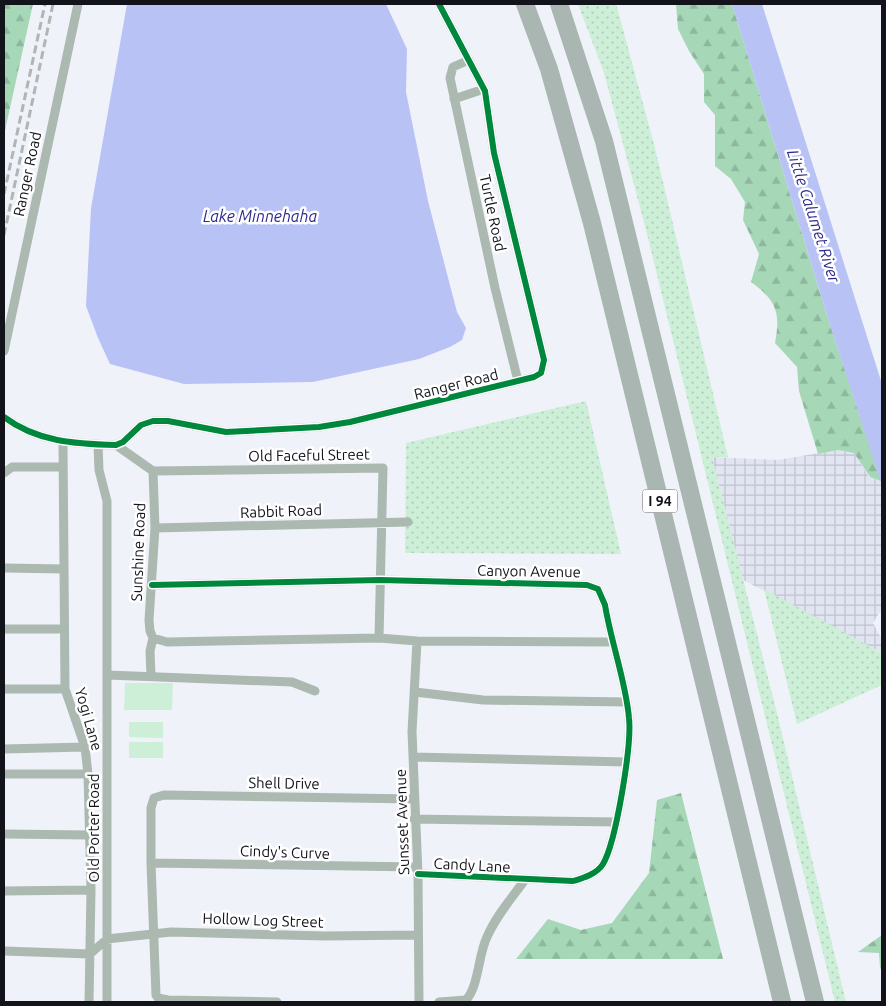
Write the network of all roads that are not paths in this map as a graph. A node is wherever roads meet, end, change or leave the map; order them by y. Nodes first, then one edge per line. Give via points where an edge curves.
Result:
1 (78, 4) edge
2 (439, 4) edge
3 (526, 4) edge
4 (559, 4) edge
5 (468, 60) junction
6 (484, 89) junction
7 (454, 99) junction
8 (4, 351) edge
9 (518, 381) junction
10 (4, 417) edge
11 (63, 443) junction
12 (98, 444) junction
13 (116, 445) junction
14 (62, 467) junction
15 (153, 471) junction
16 (4, 473) edge
17 (381, 522) junction
18 (408, 522) dead end
19 (155, 528) junction
20 (4, 568) edge
21 (64, 569) junction
22 (380, 580) junction
23 (152, 585) junction
24 (4, 629) edge
25 (64, 629) junction
26 (154, 638) junction
27 (379, 638) junction
28 (417, 641) junction
29 (611, 642) junction
30 (107, 675) junction
31 (151, 676) junction
32 (4, 689) edge
33 (65, 689) junction
34 (315, 691) dead end
35 (415, 692) junction
36 (627, 702) junction
37 (85, 747) junction
38 (4, 749) edge
39 (414, 757) junction
40 (626, 762) junction
41 (4, 774) edge
42 (88, 774) junction
43 (414, 799) junction
44 (414, 819) junction
45 (616, 822) junction
46 (4, 834) edge
47 (89, 835) junction
48 (151, 863) junction
49 (418, 871) junction
50 (524, 880) junction
51 (91, 890) junction
52 (4, 891) edge
53 (153, 934) junction
54 (418, 935) junction
55 (107, 939) junction
56 (4, 951) edge
57 (90, 954) junction
58 (90, 1002) edge
59 (107, 1002) edge
60 (277, 1002) edge
61 (419, 1002) edge
62 (439, 1002) edge
63 (782, 1002) edge
64 (814, 1002) edge

1 - 8 street, Ranger Road
2 - 5 street, Ranger Road
3 - 63 highway, I 94 via 549,69 580,177
4 - 64 highway, I 94 via 606,150
5 - 6 street, Ranger Road
5 - 7 street, Turtle Road via 451,70
6 - 7 street
6 - 9 street, Ranger Road via 494,153 544,360 538,376
7 - 9 street, Turtle Road
9 - 13 street, Ranger Road via 319,428 226,432 153,421 141,425
10 - 11 street via 22,428
11 - 12 street
11 - 14 street, Yogi Lane
12 - 13 street
12 - 30 street, Old Porter Road via 99,470 107,501
13 - 15 street
14 - 16 street via 12,467
14 - 21 street, Yogi Lane
15 - 17 street, Old Faceful Street via 383,468
15 - 19 street, Sunshine Road
17 - 18 street, Rabbit Road
17 - 19 street, Rabbit Road
17 - 22 street, Old Faceful Street
19 - 23 street, Sunshine Road
20 - 21 street
21 - 25 street, Yogi Lane
22 - 23 street, Canyon Avenue
22 - 27 street, Old Faceful Street
22 - 29 street, Canyon Avenue via 591,585 602,597
23 - 26 street, Sunshine Road via 149,626
24 - 25 street
25 - 33 street, Yogi Lane
26 - 27 street via 167,642 194,642
26 - 31 street, Sunshine Road via 150,651
27 - 28 street
28 - 29 street
28 - 35 street, Sunsset Avenue
29 - 36 street, Canyon Avenue
30 - 31 street
30 - 55 street, Old Porter Road
31 - 34 street via 292,682
32 - 33 street
33 - 37 street, Yogi Lane
35 - 36 street via 483,700
35 - 39 street, Sunsset Avenue
36 - 40 street, Canyon Avenue via 630,719
37 - 38 street
37 - 42 street, Yogi Lane
39 - 40 street
39 - 43 street, Sunsset Avenue
40 - 45 street, Canyon Avenue
41 - 42 street
42 - 47 street, Yogi Lane
43 - 44 street, Sunsset Avenue
43 - 48 street, Shell Drive via 164,795 154,798 151,808
44 - 45 street
44 - 49 street, Sunsset Avenue
45 - 50 street, Canyon Avenue via 602,866 591,874 573,882
46 - 47 street
47 - 51 street, Yogi Lane
48 - 49 street, Cindy's Curve
48 - 53 street
49 - 50 street, Candy Lane
49 - 54 street, Sunsset Avenue
50 - 62 street via 487,937 479,955 472,994 466,1000
51 - 52 street
51 - 57 street, Yogi Lane
53 - 54 street, Hollow Log Street
53 - 55 street, Hollow Log Street
53 - 60 street via 154,985 158,998
54 - 61 street, Sunsset Avenue
55 - 57 street
55 - 59 street, Old Porter Road
56 - 57 street
57 - 58 street, Yogi Lane

